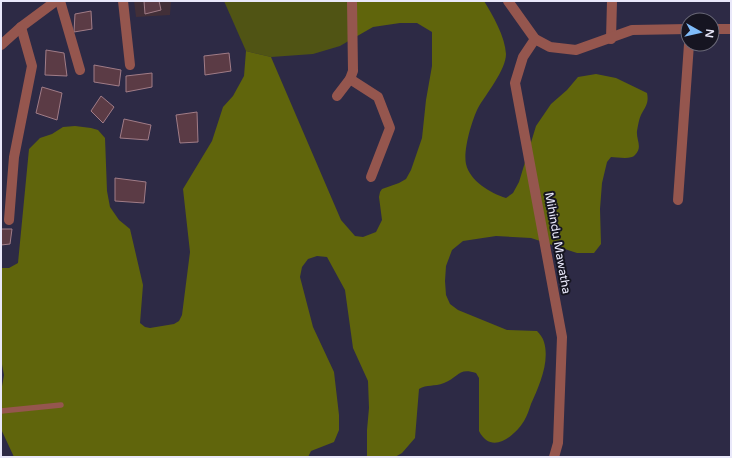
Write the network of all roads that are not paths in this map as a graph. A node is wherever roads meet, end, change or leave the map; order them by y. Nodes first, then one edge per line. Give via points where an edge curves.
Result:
1 (56, 1) edge
2 (60, 1) edge
3 (123, 1) edge
4 (352, 1) edge
5 (508, 1) edge
6 (612, 1) edge
7 (21, 27) junction
8 (680, 29) edge
9 (720, 29) edge
10 (731, 29) edge
11 (535, 39) junction
12 (611, 39) junction
13 (1, 45) edge
14 (688, 52) edge
15 (130, 65) dead end
16 (80, 70) dead end
17 (350, 79) junction
18 (337, 96) dead end
19 (371, 177) dead end
20 (678, 200) dead end
21 (9, 220) dead end
22 (61, 405) dead end
23 (1, 411) edge
24 (554, 457) edge

1 - 7 street
2 - 16 street
3 - 15 street
4 - 17 street via 353,71
5 - 11 street
6 - 12 street
7 - 13 street
7 - 21 street via 32,66 14,157
8 - 12 street via 632,30
9 - 10 street
11 - 12 street via 550,48 576,50
11 - 24 street, Mihindu Mawatha via 523,57 515,83 562,337 558,444
14 - 20 street
17 - 18 street
17 - 19 street via 378,97 390,128
22 - 23 lane

